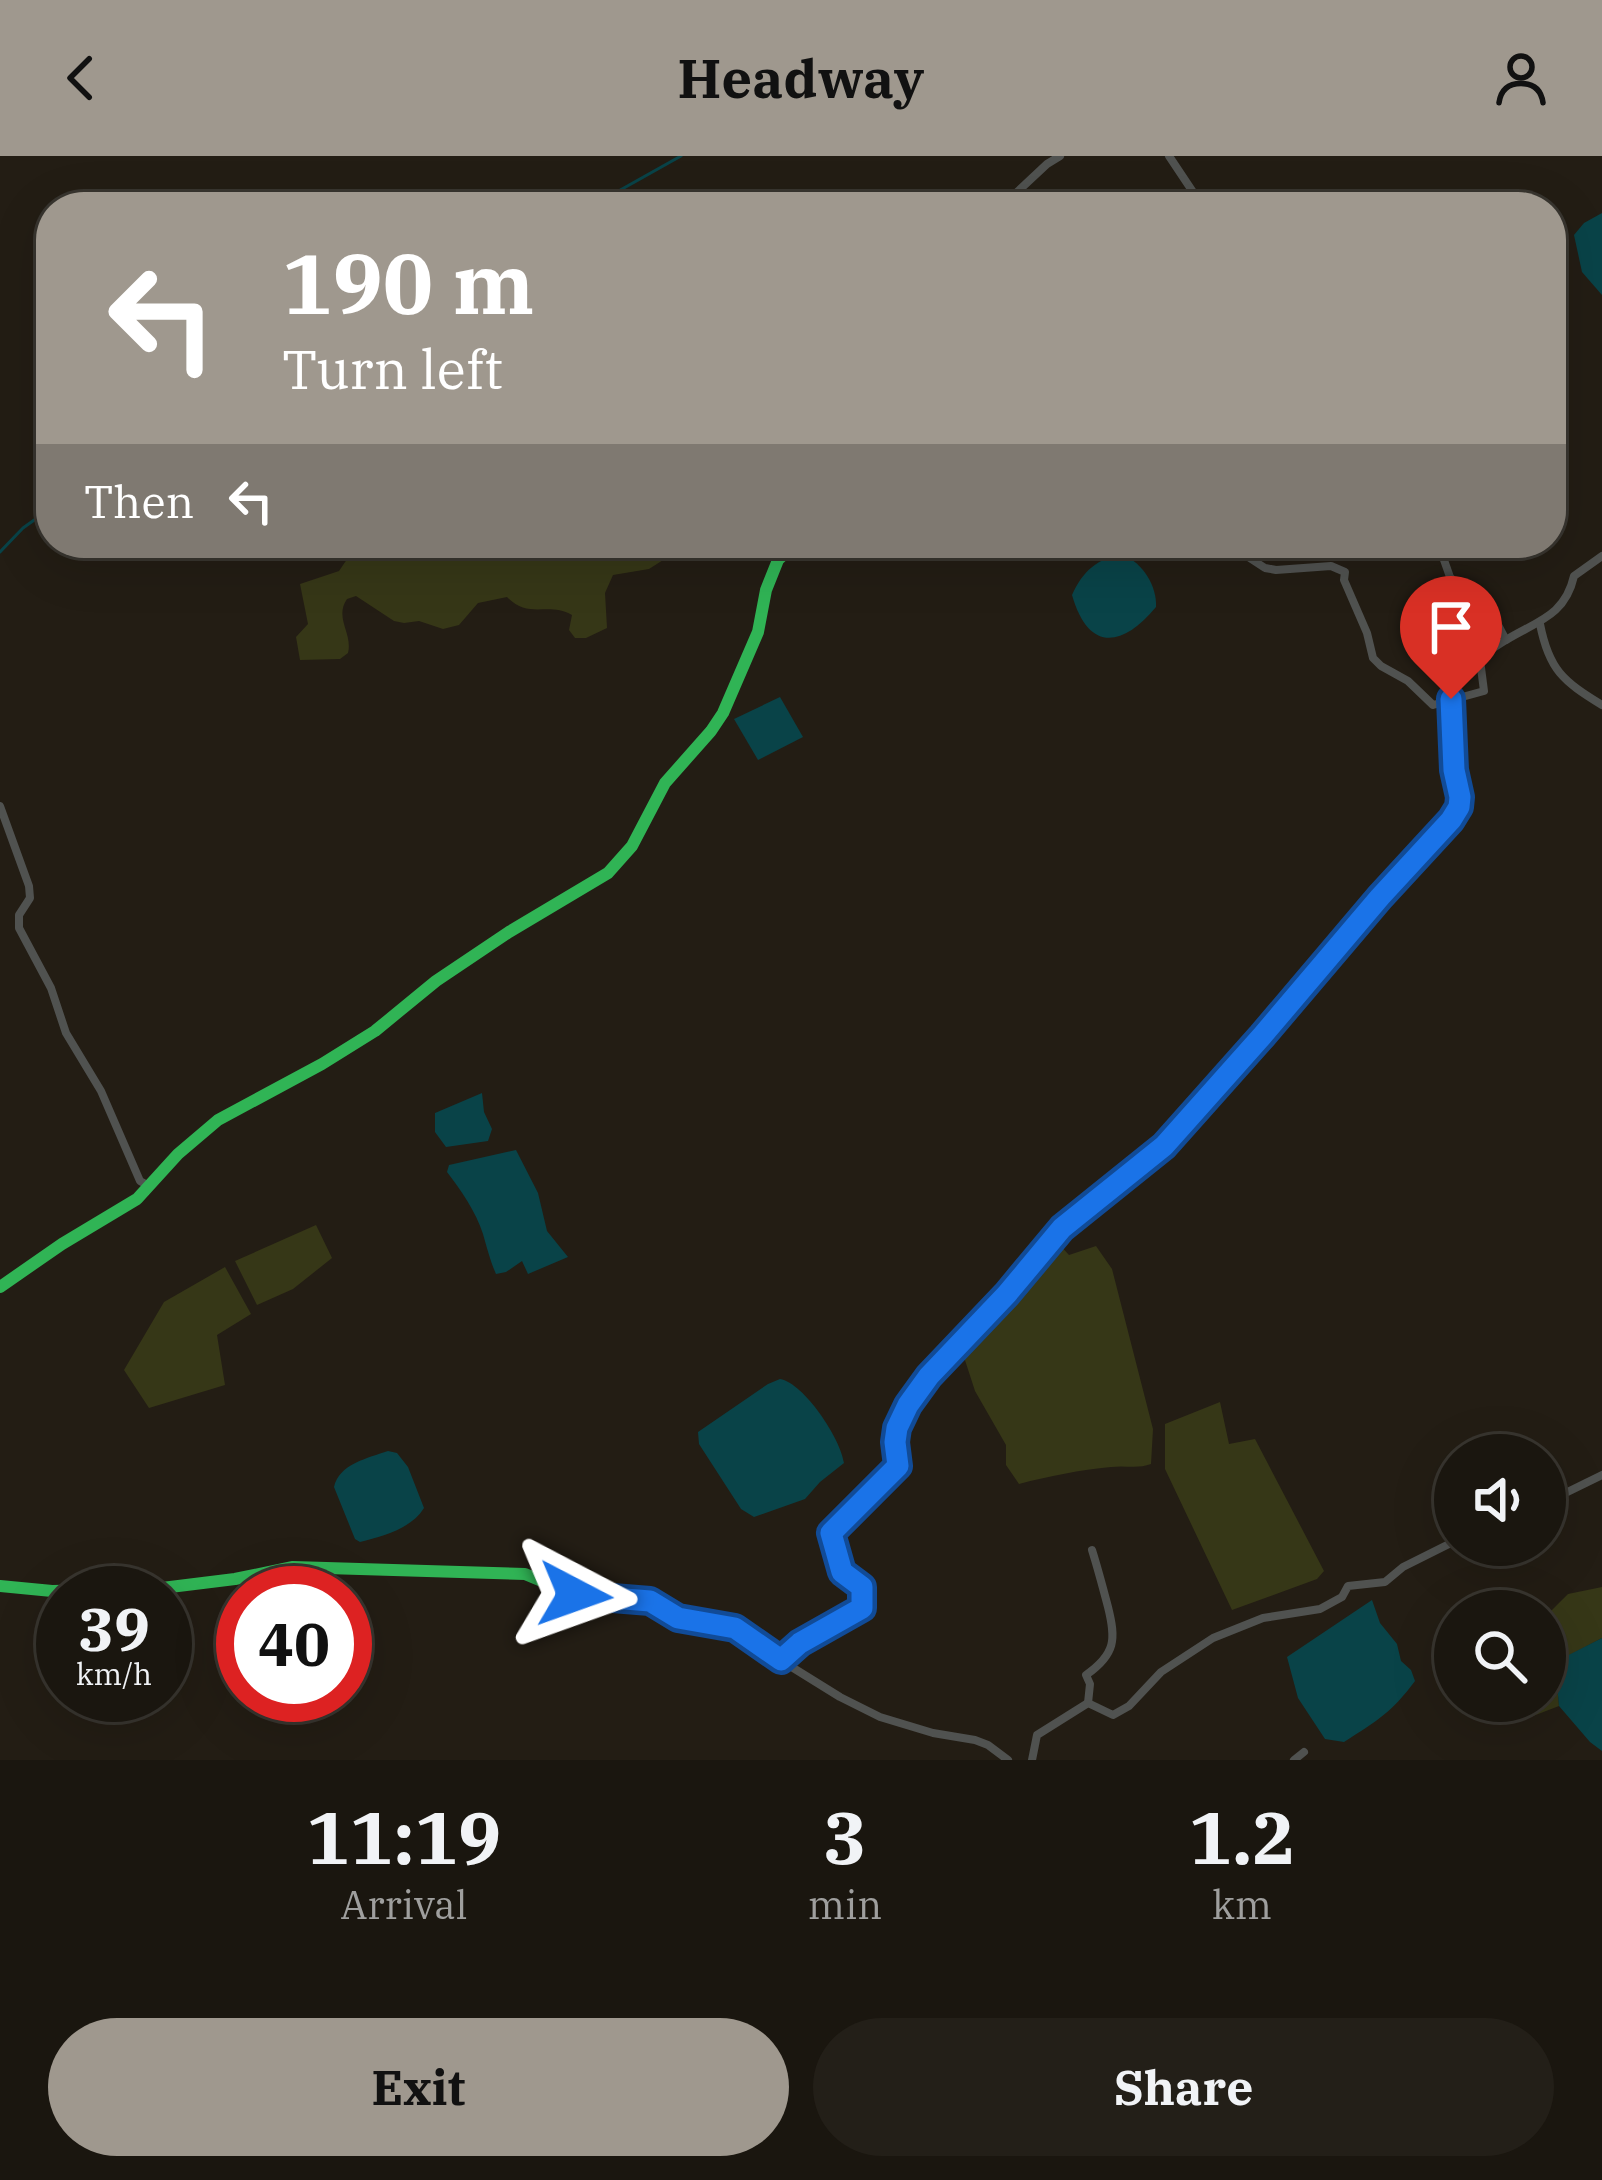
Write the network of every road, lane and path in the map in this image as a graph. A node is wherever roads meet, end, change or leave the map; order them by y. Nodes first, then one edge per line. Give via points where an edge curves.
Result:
1 (1060, 156) edge
2 (1169, 156) edge
3 (1015, 192) edge
4 (1193, 192) edge
5 (1602, 556) edge
6 (780, 558) edge
7 (1250, 558) edge
8 (1443, 558) edge
9 (1540, 624) junction
10 (1505, 640) junction
11 (1451, 699) junction
12 (1602, 705) edge
13 (0, 806) edge
14 (149, 1186) junction
15 (0, 1287) edge
16 (1602, 1475) edge
17 (1566, 1493) edge
18 (1092, 1550) dead end
19 (1434, 1552) edge
20 (0, 1586) edge
21 (781, 1660) junction
22 (1088, 1703) junction
23 (1304, 1752) dead end
24 (1008, 1760) edge
25 (1032, 1760) edge
26 (1294, 1760) edge

1 - 3 street
2 - 4 street
5 - 9 street via 1574,576 1572,591
6 - 14 street via 723,712 608,873 454,969 375,1031 218,1120
7 - 11 street via 1276,570 1345,572 1373,658 1433,704
8 - 10 street via 1460,588 1485,600
9 - 10 street
9 - 12 street via 1552,665
10 - 11 street via 1480,661 1484,691
11 - 21 street via 1460,797 1451,820 1164,1146 1062,1228 929,1376 897,1428 898,1466 831,1533 842,1572 862,1587 862,1608
13 - 14 street via 30,898 19,928
14 - 15 street
16 - 17 street
18 - 22 street via 1115,1630 1110,1649 1086,1675
19 - 22 street via 1385,1582 1348,1586 1320,1609 1263,1618 1214,1638 1113,1715
20 - 21 street via 154,1589 293,1567 525,1574 575,1595 650,1601 678,1618 735,1628
21 - 24 street via 880,1717 975,1740
22 - 25 street via 1037,1735
23 - 26 street

